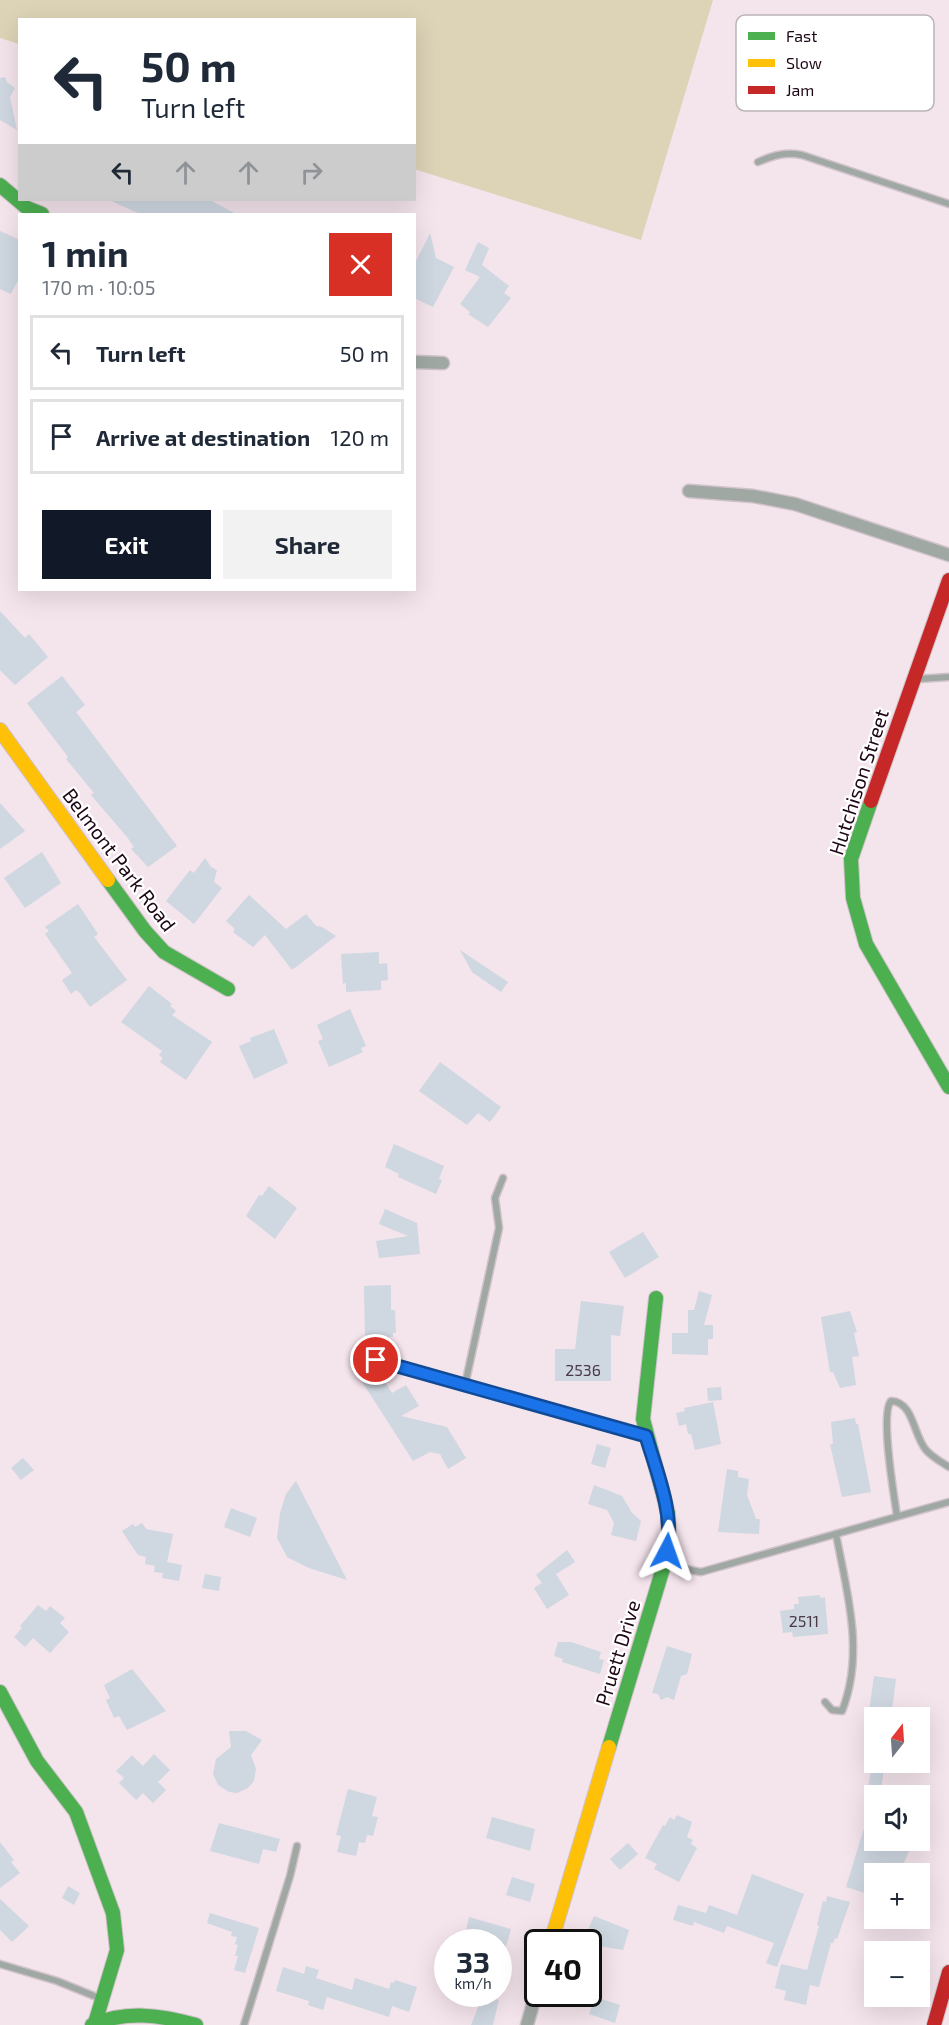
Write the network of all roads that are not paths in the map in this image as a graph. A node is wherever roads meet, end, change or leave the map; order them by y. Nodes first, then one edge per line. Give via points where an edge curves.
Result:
1 (758, 162) dead end
2 (0, 185) edge
3 (18, 200) edge
4 (20, 201) edge
5 (949, 204) edge
6 (40, 213) edge
7 (416, 362) edge
8 (443, 363) dead end
9 (688, 491) dead end
10 (949, 555) edge
11 (949, 580) edge
12 (949, 677) edge
13 (914, 679) junction
14 (0, 730) edge
15 (228, 989) dead end
16 (949, 1087) edge
17 (502, 1178) dead end
18 (656, 1298) dead end
19 (376, 1360) dead end
20 (465, 1385) junction
21 (646, 1436) junction
22 (949, 1467) edge
23 (949, 1502) edge
24 (897, 1516) junction
25 (836, 1534) junction
26 (664, 1565) junction
27 (0, 1692) edge
28 (825, 1702) dead end
29 (297, 1846) dead end
30 (555, 1929) edge
31 (0, 1964) edge
32 (949, 1972) edge
33 (102, 1999) junction
34 (532, 2007) edge
35 (93, 2024) edge
36 (196, 2025) edge
37 (244, 2025) edge
38 (527, 2025) edge
39 (934, 2025) edge

1 - 5 lane via 774,155 802,155
2 - 3 street
4 - 6 street
7 - 8 street
9 - 10 street via 795,504
11 - 13 street, Hutchison Street
12 - 13 lane
13 - 16 street, Hutchison Street via 851,859 853,898 866,944
14 - 15 street, Belmont Park Road via 145,931 164,952
17 - 20 lane via 495,1198 499,1228
18 - 21 street, Pruett Drive via 643,1419
19 - 20 lane
20 - 21 lane
21 - 26 street, Pruett Drive via 668,1513
22 - 24 lane via 926,1450 904,1406 891,1401 886,1423
23 - 24 lane
24 - 25 lane
25 - 26 lane via 701,1572
25 - 28 lane via 854,1625 854,1669 842,1712 832,1710
26 - 30 street, Pruett Drive
27 - 33 street via 37,1761 76,1812 113,1913 117,1950
29 - 37 lane
31 - 33 lane
32 - 39 street
33 - 35 street
34 - 38 street
35 - 36 street via 131,2015 173,2018

